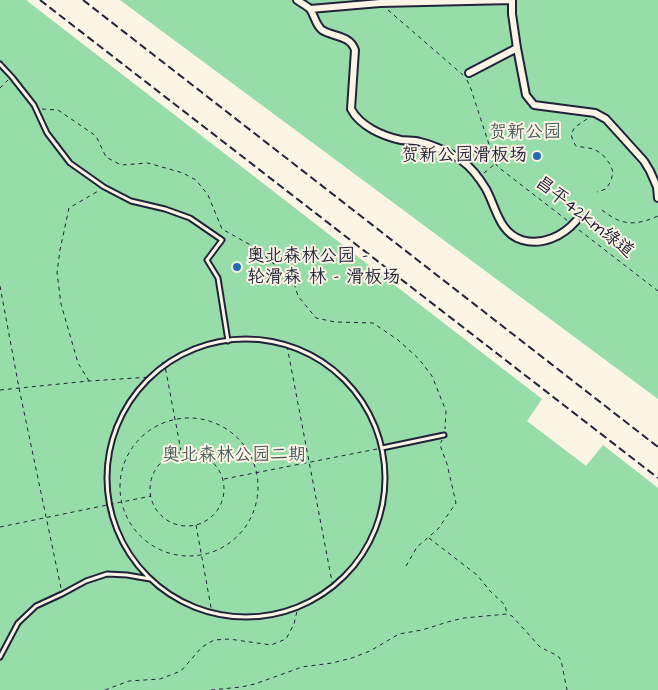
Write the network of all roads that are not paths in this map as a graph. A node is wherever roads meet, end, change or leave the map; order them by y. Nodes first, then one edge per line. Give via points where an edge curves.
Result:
1 (297, 0) edge
2 (512, 0) edge
3 (310, 9) junction
4 (517, 48) junction
5 (0, 64) edge
6 (469, 73) dead end
7 (658, 198) edge
8 (574, 223) road end
9 (228, 341) junction
10 (444, 435) road end
11 (382, 448) junction
12 (150, 579) junction
13 (0, 657) edge

1 - 3 street
2 - 3 street via 380,3
2 - 4 street
3 - 8 street via 320,28 353,45 351,109 364,124 389,137 420,142 451,154 469,167 489,194 501,224 522,240 550,239
4 - 6 street
4 - 7 street via 526,95 534,105 595,113 606,119 644,161 657,187
5 - 9 lane via 34,105 47,133 70,163 131,201 190,218 222,240 207,260 218,278
9 - 11 lane via 267,341 322,362 358,395
9 - 12 lane via 195,349 164,366 128,404 113,436 107,470 109,505 132,558
10 - 11 lane
11 - 12 lane via 386,478 382,509 372,538 355,565 334,587 316,598 270,615 241,617 212,613 179,600
12 - 13 lane via 107,574 36,606 18,623

